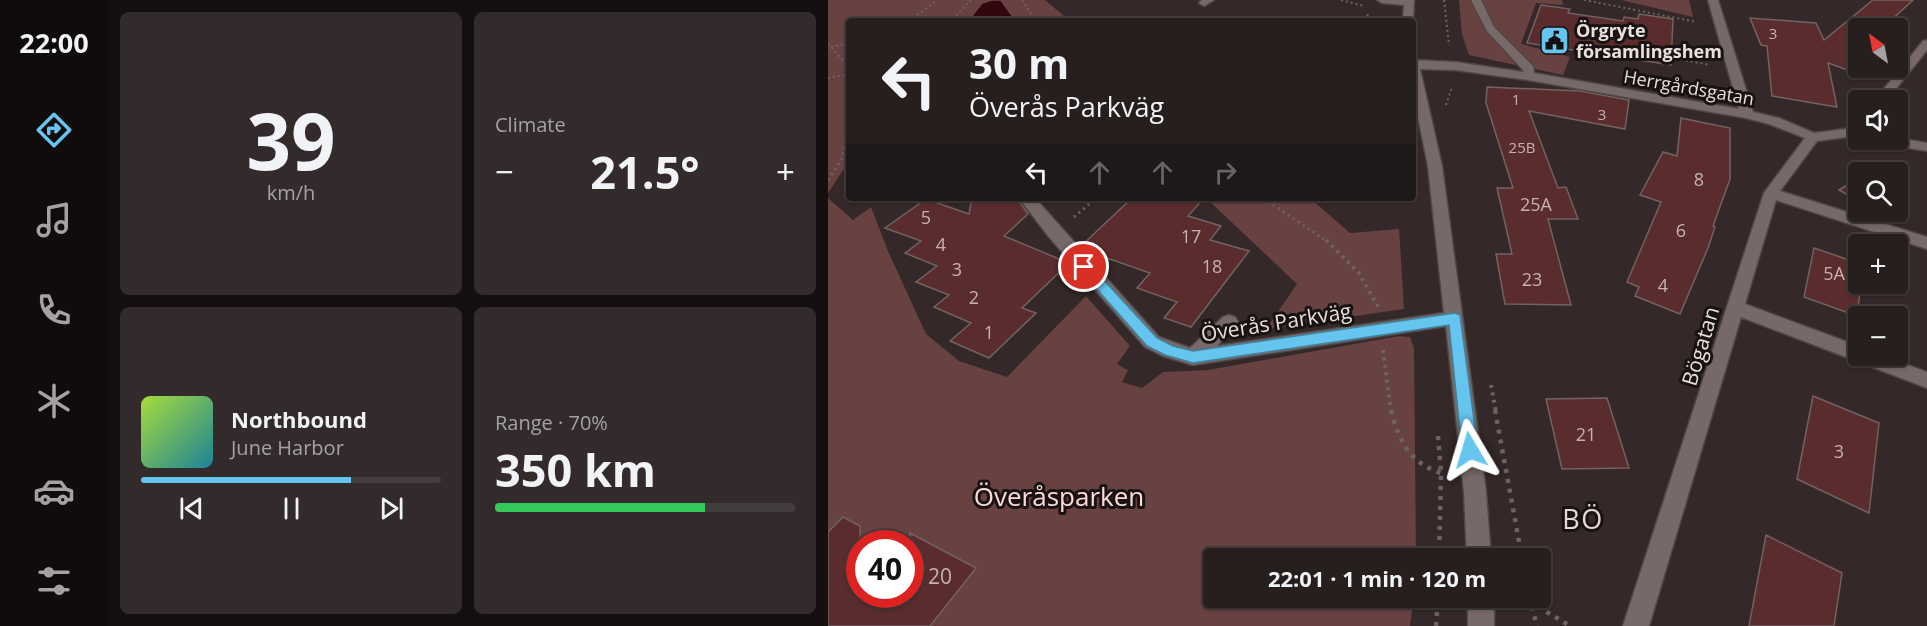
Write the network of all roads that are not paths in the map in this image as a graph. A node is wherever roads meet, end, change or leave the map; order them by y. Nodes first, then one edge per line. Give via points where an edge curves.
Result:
1 (1382, 0) edge
2 (1476, 0) edge
3 (1713, 0) edge
4 (1409, 1) edge
5 (1408, 18) edge
6 (1927, 43) edge
7 (1416, 64) edge
8 (1528, 76) junction
9 (1416, 78) edge
10 (1889, 90) edge
11 (1747, 114) junction
12 (1848, 132) edge
13 (1813, 137) junction
14 (1908, 144) edge
15 (1927, 147) edge
16 (1771, 193) junction
17 (1029, 201) edge
18 (1927, 243) edge
19 (1735, 307) junction
20 (1455, 318) junction
21 (1229, 322) dead end
22 (1848, 350) edge
23 (1193, 357) junction
24 (1890, 366) edge
25 (1927, 380) edge
26 (1478, 548) edge
27 (1481, 608) edge
28 (1482, 626) edge
29 (1636, 626) edge

1 - 4 street
2 - 8 street via 1487,26 1529,69
3 - 11 street
4 - 5 street
6 - 10 street
7 - 8 street, Herrgårdsgatan
8 - 11 street, Herrgårdsgatan
9 - 20 street via 1435,166
11 - 13 street, Herrgårdsgatan
12 - 13 street
13 - 16 street, Bögatan
14 - 15 street
16 - 18 street
16 - 19 street, Bögatan
17 - 23 street, Överås Parkväg via 1152,342
19 - 22 street
19 - 29 street, Bögatan
20 - 23 street, Överås Parkväg
20 - 26 street
21 - 23 street
24 - 25 street
27 - 28 street

